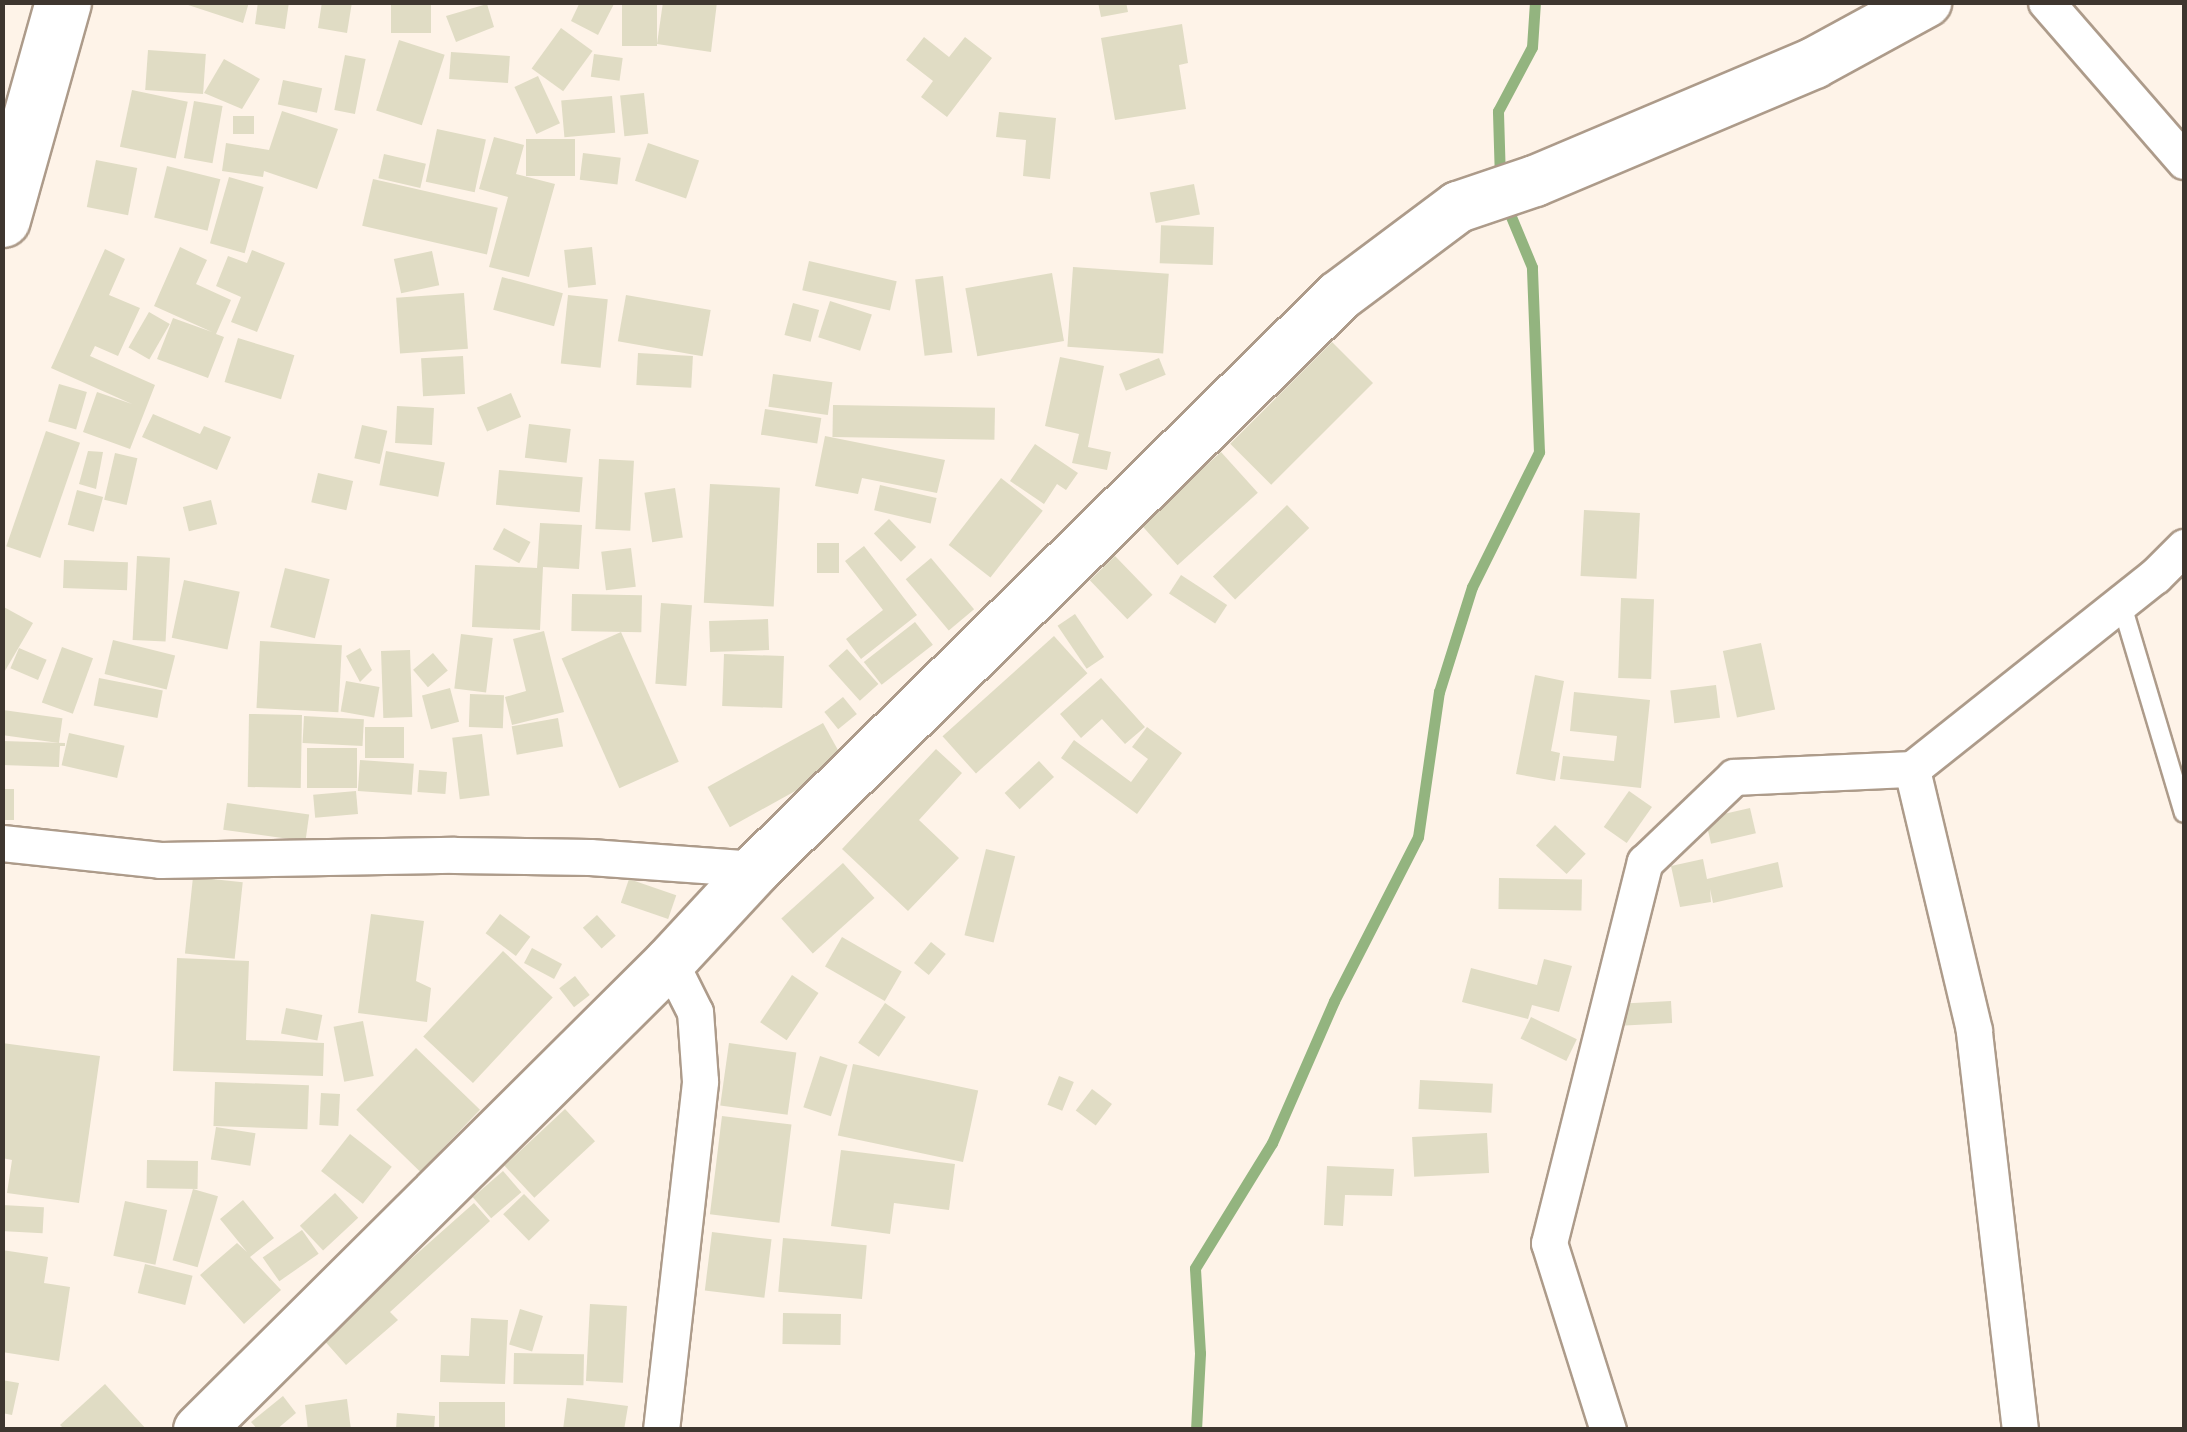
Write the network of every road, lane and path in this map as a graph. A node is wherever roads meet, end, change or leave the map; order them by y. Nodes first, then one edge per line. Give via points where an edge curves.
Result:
1 (63, 2) edge
2 (1926, 2) edge
3 (2046, 2) edge
4 (2184, 161) edge
5 (2, 219) edge
6 (2184, 547) edge
7 (2122, 602) junction
8 (1912, 769) junction
9 (2184, 813) edge
10 (2, 843) edge
11 (756, 870) junction
12 (670, 962) junction
13 (199, 1430) edge
14 (661, 1430) edge
15 (1608, 1430) edge
16 (2020, 1430) edge

1 - 5 main road
2 - 11 main road via 1814,63 1535,182 1458,207 1339,296
3 - 4 street
6 - 7 street
7 - 8 street
7 - 9 lane
8 - 15 street via 1734,777 1646,862 1550,1243
8 - 16 street via 1974,1030
10 - 11 street via 160,860 454,854
11 - 12 main road
12 - 13 main road
12 - 14 street via 695,1012 700,1080

